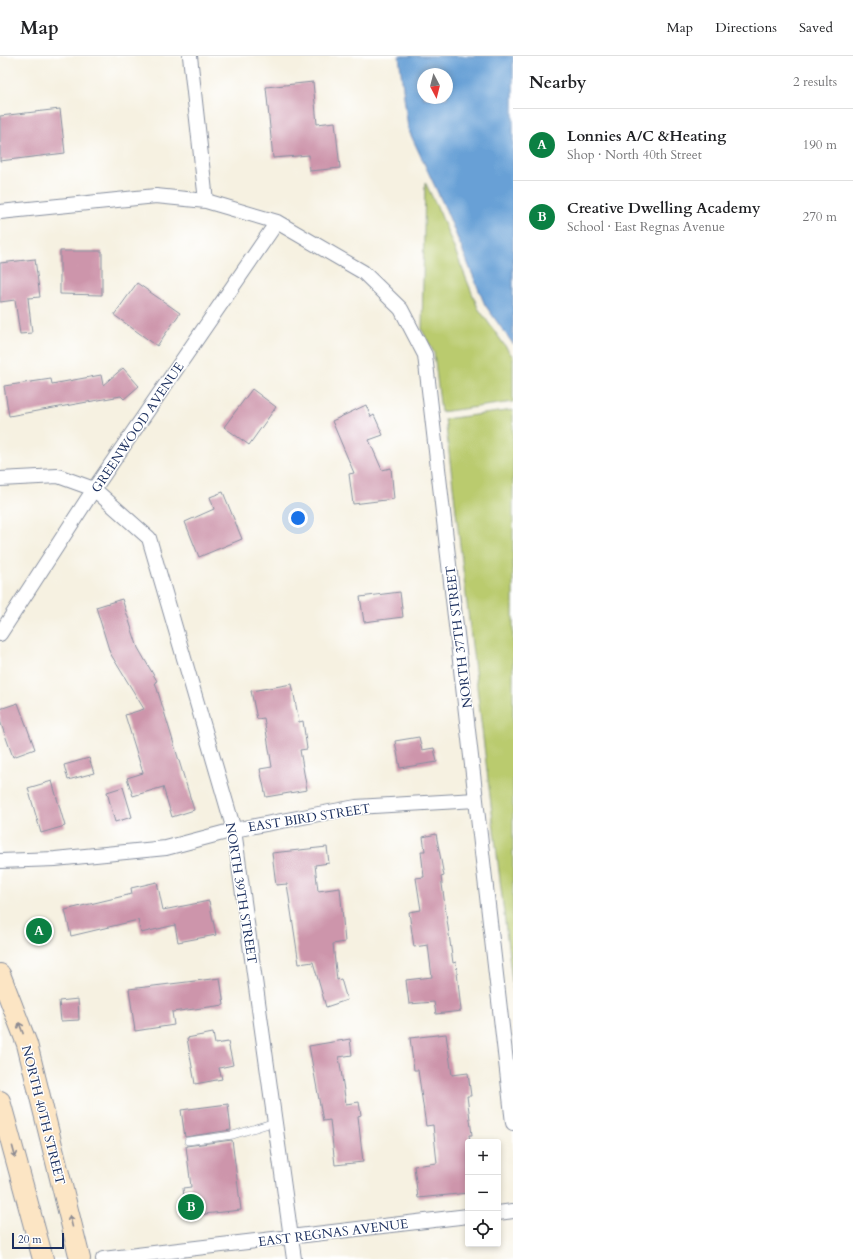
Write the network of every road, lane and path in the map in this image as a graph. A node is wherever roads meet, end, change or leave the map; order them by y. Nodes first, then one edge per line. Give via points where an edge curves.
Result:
1 (190, 56) edge
2 (206, 201) junction
3 (0, 212) edge
4 (277, 222) junction
5 (0, 479) edge
6 (94, 488) junction
7 (0, 634) edge
8 (476, 800) junction
9 (234, 830) junction
10 (0, 861) edge
11 (0, 974) edge
12 (0, 1101) edge
13 (275, 1122) junction
14 (513, 1123) edge
15 (188, 1141) dead end
16 (513, 1211) edge
17 (501, 1212) edge
18 (465, 1216) edge
19 (292, 1238) junction
20 (43, 1259) edge
21 (80, 1259) edge
22 (104, 1259) edge
23 (294, 1259) edge

1 - 2 street
2 - 3 street, NORTH 37TH STREET via 156,196
2 - 4 street, NORTH 37TH STREET
4 - 6 street, GREENWOOD AVENUE
4 - 8 street, NORTH 37TH STREET via 363,272 402,309 425,355
5 - 6 street via 58,476
6 - 7 street, GREENWOOD AVENUE
6 - 9 street, NORTH 39TH STREET via 149,538
8 - 9 street, EAST BIRD STREET via 356,807
8 - 14 street, NORTH 37TH STREET
9 - 10 street, EAST BIRD STREET via 166,848 55,859
9 - 13 street, NORTH 39TH STREET
21 -> 11 main road, NORTH 40TH STREET via 27,1044
12 -> 20 main road
13 - 15 lane via 233,1135
13 - 19 street, NORTH 39TH STREET
16 - 17 street
18 - 19 street, EAST REGNAS AVENUE
19 - 22 street, EAST REGNAS AVENUE
19 - 23 street, NORTH 39TH STREET

